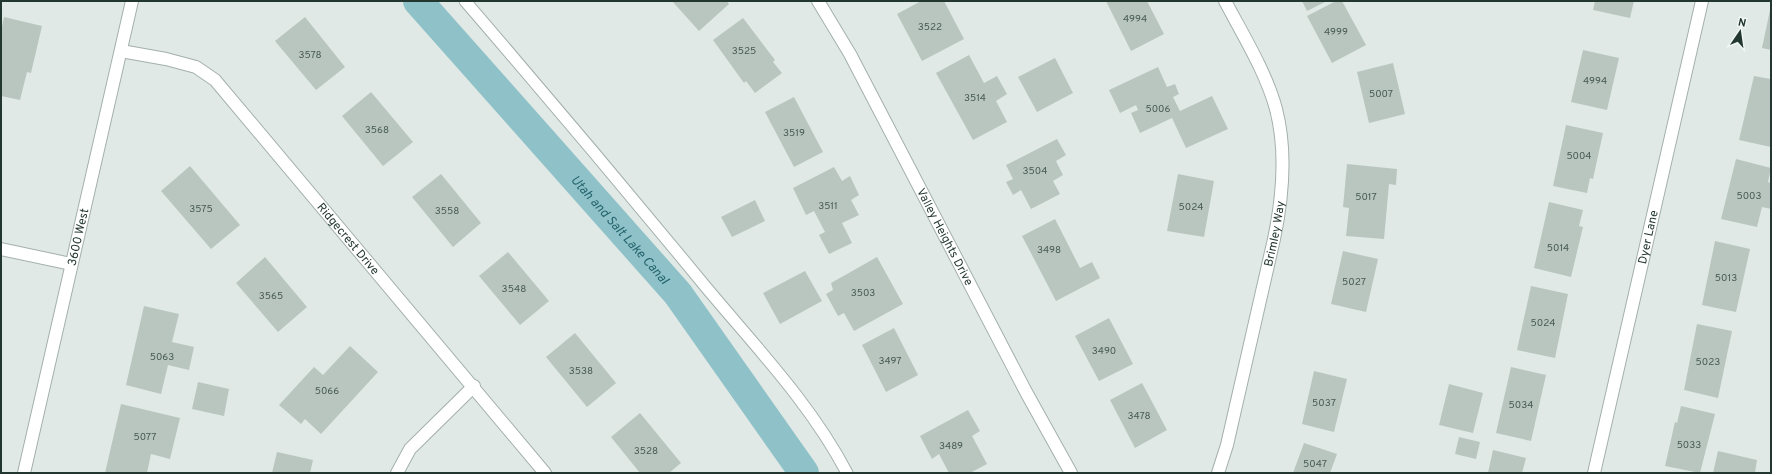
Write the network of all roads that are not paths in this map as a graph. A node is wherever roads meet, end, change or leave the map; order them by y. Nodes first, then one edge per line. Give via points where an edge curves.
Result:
1 (132, 1) edge
2 (465, 1) edge
3 (818, 1) edge
4 (1225, 1) edge
5 (1702, 1) edge
6 (121, 51) junction
7 (1, 249) edge
8 (71, 264) junction
9 (474, 386) junction
10 (24, 473) edge
11 (397, 473) edge
12 (545, 473) edge
13 (847, 473) edge
14 (1071, 473) edge
15 (1218, 473) edge
16 (1594, 473) edge

1 - 6 street, 3600 West
2 - 13 lane via 788,384 833,446
3 - 14 street, Valley Heights Drive via 850,54 1026,392
4 - 15 street, Brimley Way via 1260,68 1276,108 1283,173 1281,207 1276,232 1227,445
5 - 16 street, Dyer Lane
6 - 8 street, 3600 West
6 - 9 street, Ridgecrest Drive via 196,67 215,80
7 - 8 street
8 - 10 street, 3600 West
9 - 11 street via 410,450
9 - 12 street, Ridgecrest Drive

